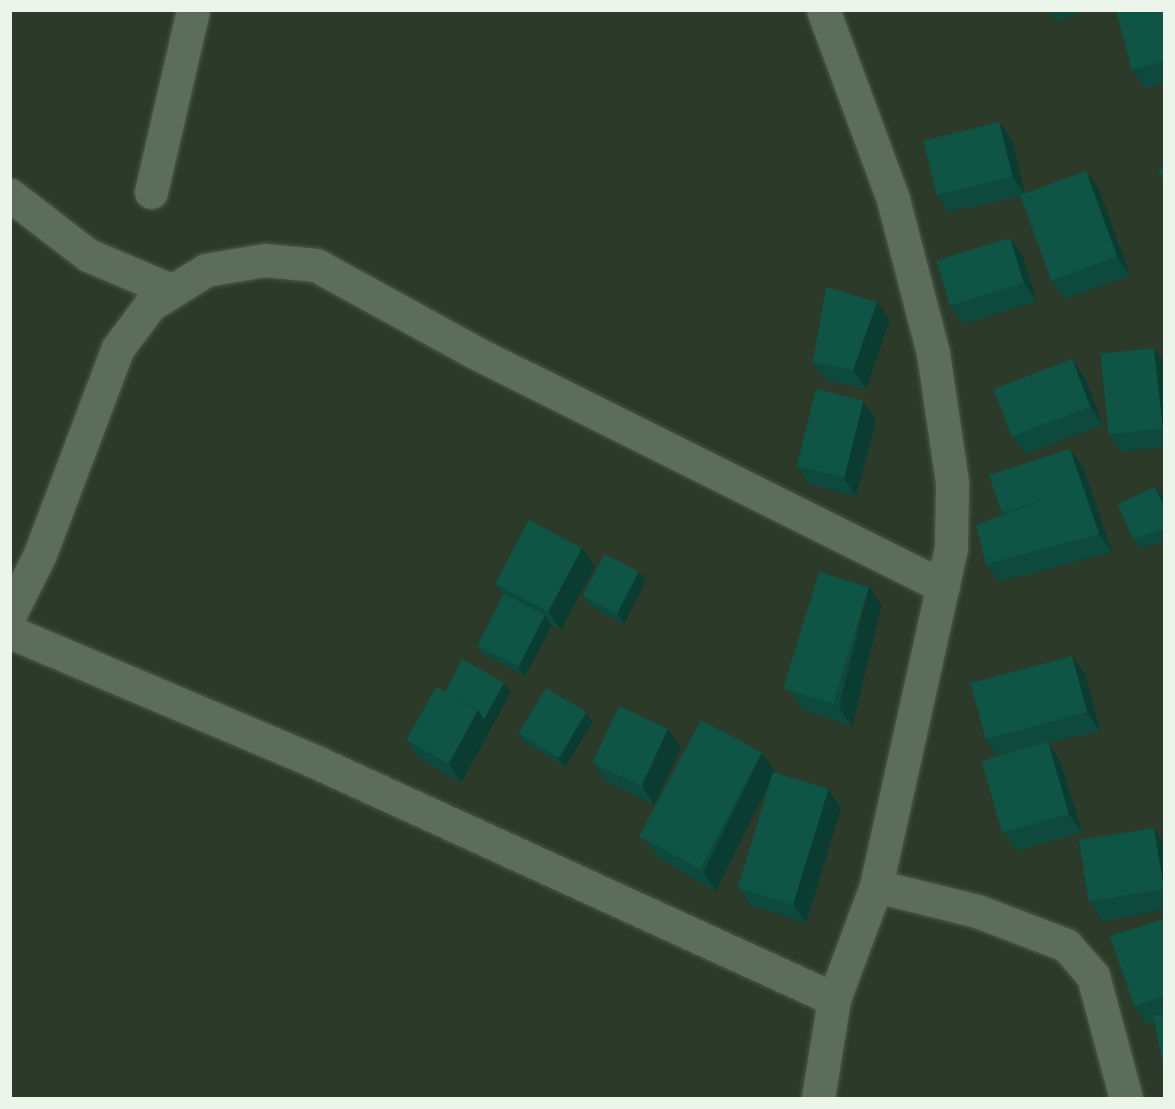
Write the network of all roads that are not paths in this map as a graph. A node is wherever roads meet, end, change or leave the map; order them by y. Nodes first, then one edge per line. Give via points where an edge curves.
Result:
1 (193, 10) edge
2 (821, 12) edge
3 (151, 192) dead end
4 (10, 195) edge
5 (173, 291) junction
6 (943, 586) junction
7 (10, 614) edge
8 (10, 632) edge
9 (876, 886) junction
10 (834, 999) junction
11 (818, 1098) edge
12 (1126, 1098) edge

1 - 3 street
2 - 6 street via 893,199 933,354 952,482 951,549
4 - 5 street via 88,255
5 - 6 street via 218,268 264,260 315,265 476,353
5 - 7 street via 150,305 118,348 40,554
6 - 9 street
8 - 10 street via 316,762
9 - 10 street
9 - 12 street via 977,911 1066,945 1093,976
10 - 11 street

